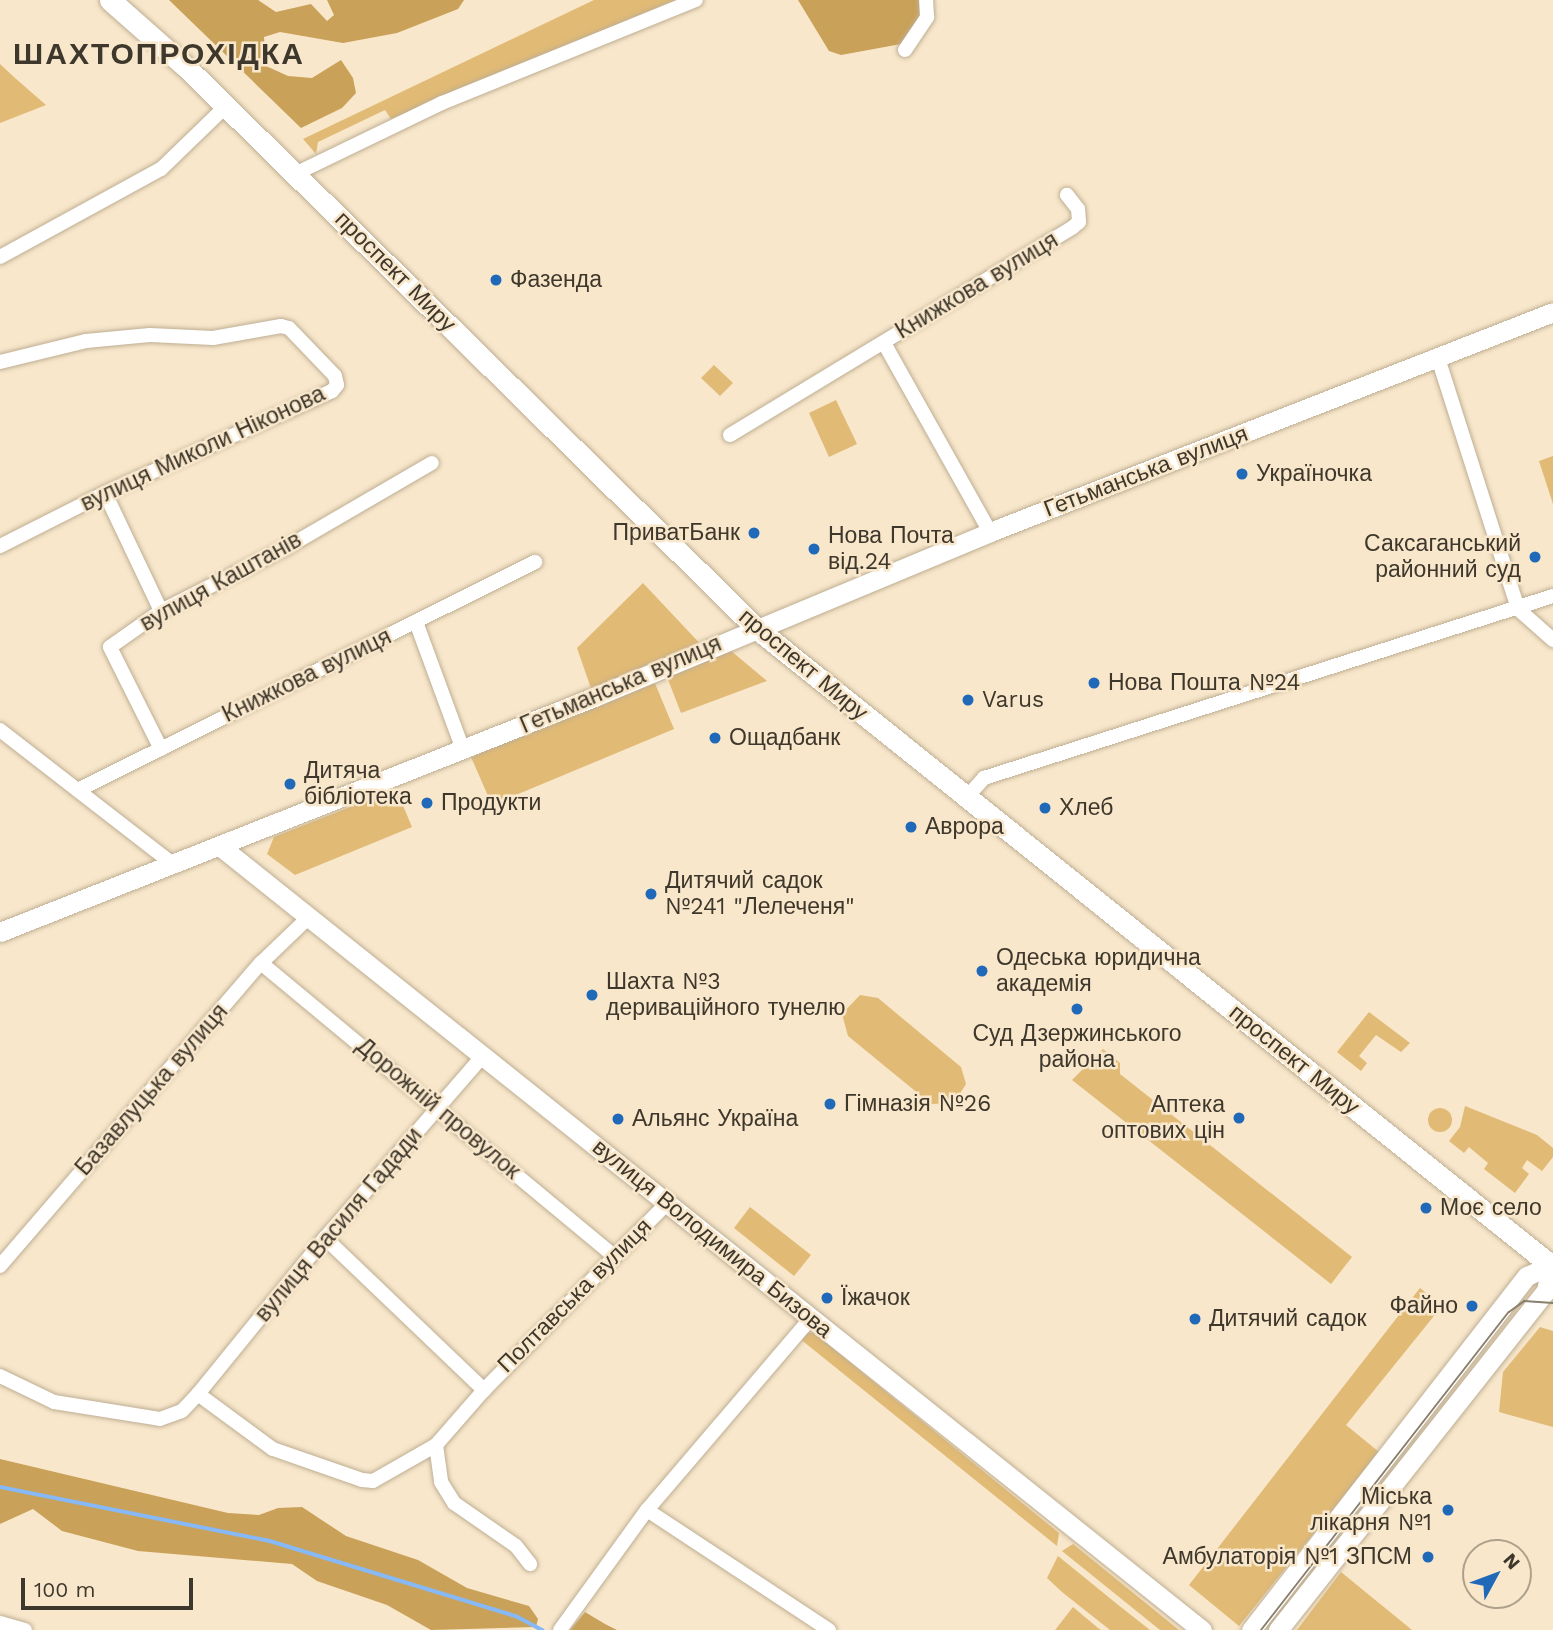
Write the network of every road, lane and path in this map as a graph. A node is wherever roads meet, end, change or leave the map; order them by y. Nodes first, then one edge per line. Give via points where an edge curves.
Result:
1 (110, 0) edge
2 (696, 0) edge
3 (926, 0) edge
4 (905, 50) dead end
5 (226, 106) junction
6 (295, 174) junction
7 (1068, 195) dead end
8 (0, 257) edge
9 (1553, 312) edge
10 (884, 343) junction
11 (1438, 358) junction
12 (0, 362) edge
13 (730, 435) dead end
14 (432, 463) dead end
15 (104, 493) junction
16 (990, 532) junction
17 (0, 546) edge
18 (535, 562) dead end
19 (1553, 596) edge
20 (1518, 609) junction
21 (161, 611) junction
22 (416, 622) junction
23 (756, 628) junction
24 (1553, 640) edge
25 (0, 730) edge
26 (161, 749) junction
27 (463, 750) junction
28 (78, 790) junction
29 (966, 798) junction
30 (221, 847) junction
31 (170, 863) junction
32 (309, 917) junction
33 (0, 932) edge
34 (261, 963) junction
35 (482, 1057) junction
36 (438, 1107) junction
37 (667, 1203) junction
38 (325, 1237) junction
39 (614, 1256) junction
40 (1552, 1263) edge
41 (0, 1266) edge
42 (811, 1318) junction
43 (0, 1376) edge
44 (484, 1390) junction
45 (198, 1394) junction
46 (436, 1445) junction
47 (647, 1510) junction
48 (530, 1564) dead end
49 (0, 1623) edge
50 (25, 1630) edge
51 (560, 1630) edge
52 (829, 1630) edge
53 (1202, 1630) edge
54 (1251, 1630) edge
55 (1278, 1630) edge

1 - 5 main road, проспект Миру
2 - 6 street via 442,103
3 - 4 street via 927,17
5 - 6 main road, проспект Миру
5 - 8 street via 161,169
6 - 23 main road, проспект Миру
7 - 10 street, Книжкова вулиця via 1078,209 1079,222 1073,227
9 - 11 street, Гетьманська вулиця
10 - 13 street, Книжкова вулиця
10 - 16 street, Книжкова вулиця
11 - 16 street, Гетьманська вулиця
11 - 20 street
12 - 15 street, вулиця Миколи Ніконова via 86,341 150,335 213,338 281,326 289,328 335,376 332,391
14 - 21 street, вулиця Каштанів via 284,548
15 - 17 street, вулиця Миколи Ніконова
15 - 21 street
16 - 23 street, Гетьманська вулиця
18 - 22 street, Книжкова вулиця
19 - 20 street
20 - 24 street
20 - 29 street via 984,778
21 - 26 street, вулиця Каштанів via 110,647
22 - 26 street, Книжкова вулиця
22 - 27 street
23 - 27 street, Гетьманська вулиця
23 - 29 main road, проспект Миру
25 - 28 street
26 - 28 street, Книжкова вулиця
27 - 30 street, Гетьманська вулиця
28 - 31 street
29 - 40 main road, проспект Миру
30 - 31 street, Гетьманська вулиця
30 - 32 street, вулиця Володимира Бизова
31 - 33 street, Гетьманська вулиця
32 - 34 street, Базавлуцька вулиця
32 - 35 street, вулиця Володимира Бизова
34 - 36 street, Дорожній провулок
34 - 41 street, Базавлуцька вулиця
35 - 36 street, вулиця Василя Гадади
35 - 37 street, вулиця Володимира Бизова
36 - 38 street, вулиця Василя Гадади
36 - 39 street, Дорожній провулок
37 - 39 street, Полтавська вулиця
37 - 42 street, вулиця Володимира Бизова
38 - 44 street, Полтавська вулиця
38 - 45 street, вулиця Василя Гадади
39 - 44 street, Полтавська вулиця
40 - 54 street via 1527,1276
40 - 55 street via 1546,1291
42 - 47 street
42 - 53 street, вулиця Володимира Бизова
43 - 45 street, вулиця Василя Гадади via 54,1402 160,1419 181,1411
44 - 46 street, Полтавська вулиця
45 - 46 street, Полтавська вулиця via 273,1449 362,1480 373,1481
46 - 48 street via 441,1482 454,1503 504,1537
47 - 51 street
47 - 52 street
49 - 50 street

